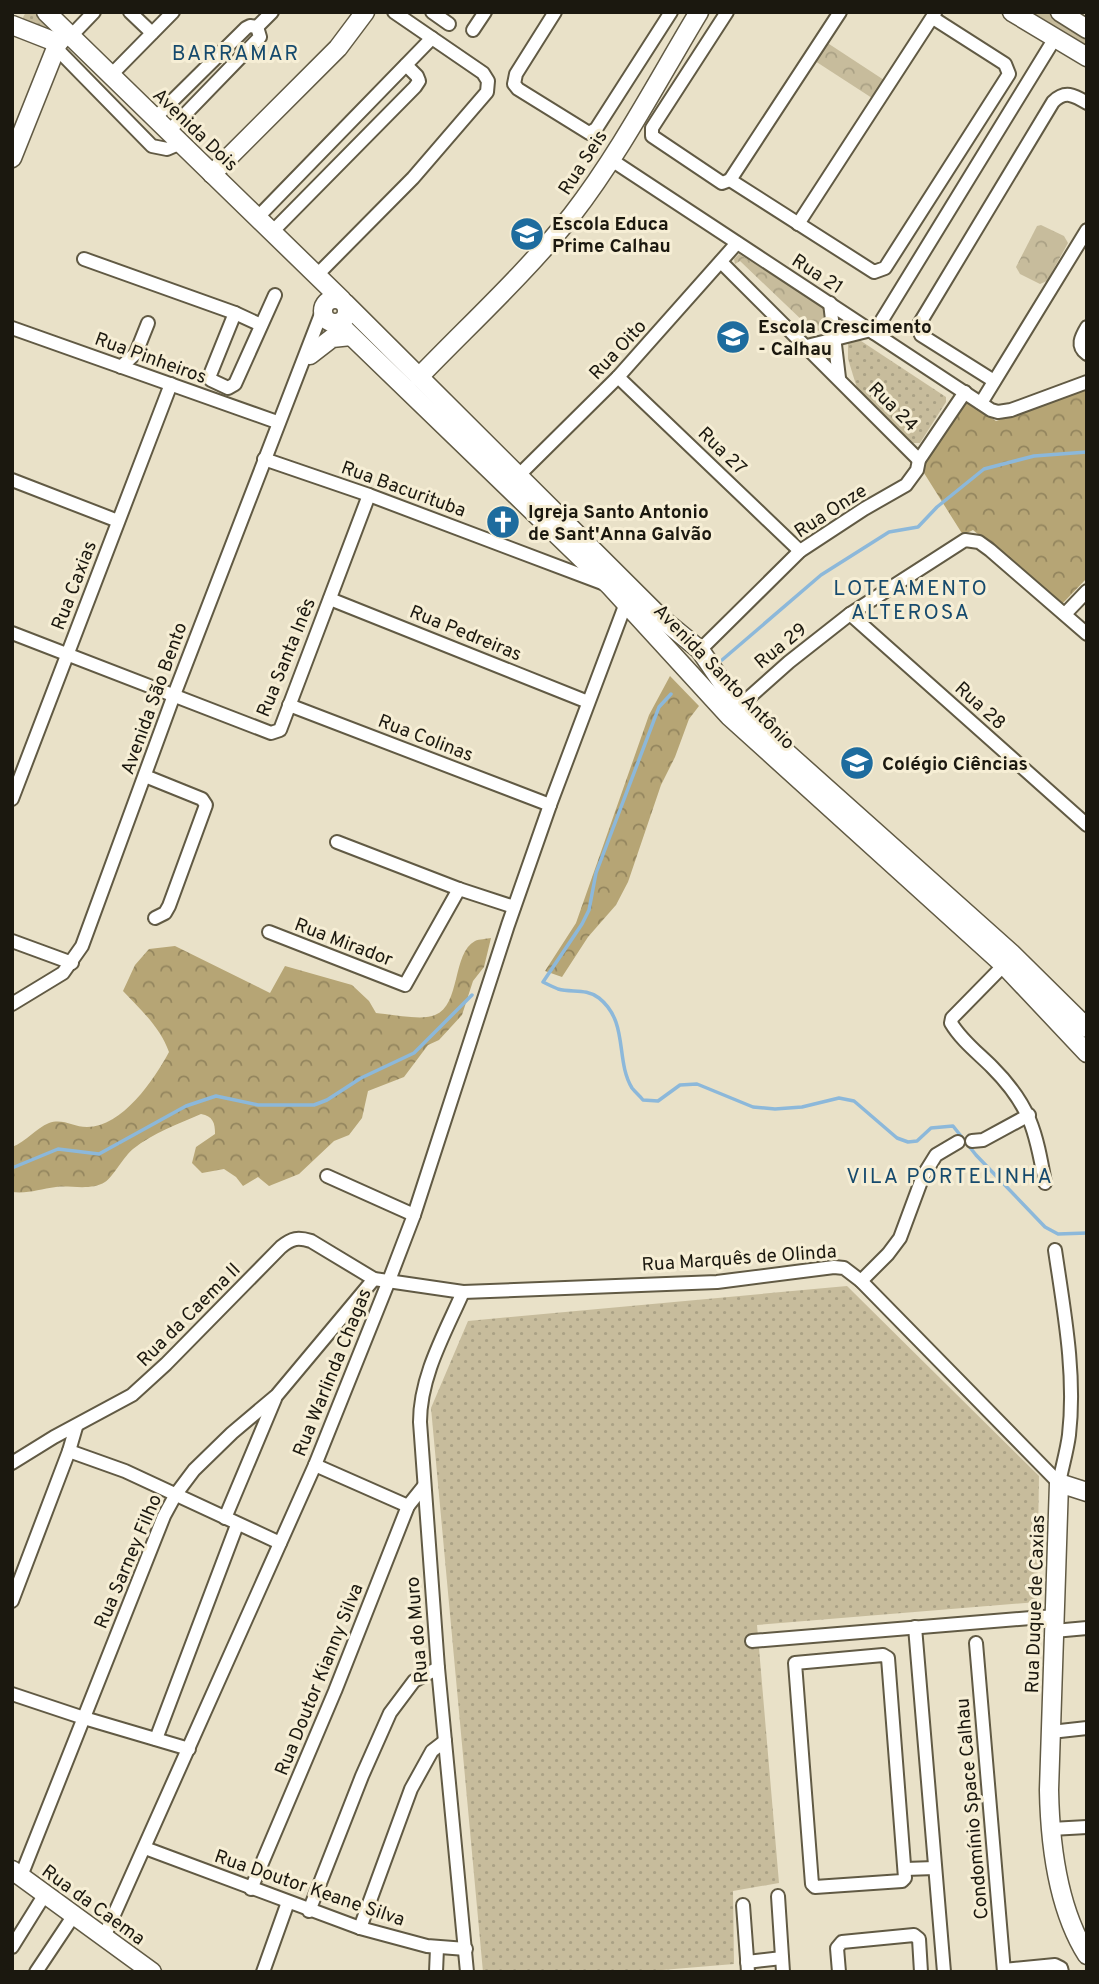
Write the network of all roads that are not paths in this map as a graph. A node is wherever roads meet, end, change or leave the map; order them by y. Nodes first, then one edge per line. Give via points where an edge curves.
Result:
1 (12, 12) edge
2 (18, 12) edge
3 (46, 12) edge
4 (94, 12) edge
5 (130, 12) edge
6 (173, 12) edge
7 (272, 12) edge
8 (365, 12) edge
9 (394, 12) edge
10 (432, 12) edge
11 (485, 12) edge
12 (555, 12) edge
13 (671, 12) edge
14 (699, 12) edge
15 (727, 12) edge
16 (840, 12) edge
17 (1012, 12) edge
18 (1060, 12) edge
19 (934, 15) edge
20 (449, 24) dead end
21 (12, 25) edge
22 (257, 27) junction
23 (473, 30) dead end
24 (1087, 30) edge
25 (152, 33) junction
26 (432, 38) junction
27 (1055, 38) junction
28 (63, 40) junction
29 (1087, 57) edge
30 (406, 65) junction
31 (111, 75) junction
32 (1087, 103) edge
33 (155, 118) junction
34 (174, 138) junction
35 (12, 158) edge
36 (610, 159) junction
37 (212, 174) junction
38 (730, 180) junction
39 (257, 218) junction
40 (798, 223) junction
41 (1087, 230) edge
42 (272, 232) junction
43 (737, 243) junction
44 (84, 259) dead end
45 (721, 262) junction
46 (316, 276) junction
47 (275, 295) dead end
48 (343, 302) junction
49 (830, 303) junction
50 (235, 313) junction
51 (330, 315) junction
52 (148, 323) dead end
53 (261, 325) junction
54 (1087, 327) edge
55 (12, 328) edge
56 (873, 332) junction
57 (351, 336) junction
58 (834, 340) junction
59 (807, 346) junction
60 (1087, 354) edge
61 (310, 355) junction
62 (121, 366) junction
63 (419, 377) junction
64 (618, 377) junction
65 (295, 378) junction
66 (839, 378) junction
67 (994, 381) junction
68 (1087, 382) edge
69 (170, 384) junction
70 (221, 386) junction
71 (964, 392) junction
72 (215, 400) junction
73 (981, 403) junction
74 (278, 422) junction
75 (264, 459) junction
76 (919, 460) junction
77 (518, 476) junction
78 (12, 480) edge
79 (369, 495) junction
80 (118, 521) junction
81 (800, 551) junction
82 (609, 585) junction
83 (1087, 590) edge
84 (330, 599) junction
85 (626, 603) junction
86 (850, 614) junction
87 (1065, 614) junction
88 (12, 633) edge
89 (1087, 634) edge
90 (700, 650) junction
91 (68, 654) junction
92 (174, 695) junction
93 (588, 702) junction
94 (289, 705) junction
95 (734, 711) junction
96 (145, 776) junction
97 (14, 791) edge
98 (550, 805) junction
99 (1087, 825) edge
100 (337, 842) dead end
101 (459, 889) junction
102 (514, 907) junction
103 (155, 918) dead end
104 (270, 932) dead end
105 (12, 941) edge
106 (72, 963) junction
107 (1004, 965) junction
108 (12, 1004) edge
109 (1087, 1028) edge
110 (1087, 1053) edge
111 (1030, 1115) junction
112 (327, 1176) dead end
113 (1045, 1183) dead end
114 (414, 1215) junction
115 (1055, 1251) dead end
116 (374, 1279) junction
117 (861, 1281) junction
118 (388, 1283) junction
119 (463, 1292) junction
120 (277, 1395) junction
121 (76, 1427) junction
122 (69, 1451) junction
123 (12, 1462) edge
124 (315, 1465) junction
125 (1059, 1483) junction
126 (424, 1486) junction
127 (1087, 1492) edge
128 (176, 1494) junction
129 (408, 1506) junction
130 (225, 1518) junction
131 (237, 1525) junction
132 (280, 1543) junction
133 (17, 1576) edge
134 (12, 1601) edge
135 (1055, 1624) junction
136 (915, 1627) junction
137 (1087, 1628) edge
138 (752, 1641) dead end
139 (976, 1643) dead end
140 (438, 1668) junction
141 (12, 1694) edge
142 (83, 1718) junction
143 (1087, 1728) edge
144 (1051, 1732) junction
145 (156, 1739) junction
146 (445, 1741) junction
147 (189, 1749) junction
148 (1087, 1827) edge
149 (1051, 1829) junction
150 (145, 1848) junction
151 (935, 1868) junction
152 (905, 1869) junction
153 (17, 1873) edge
154 (251, 1889) junction
155 (45, 1894) junction
156 (778, 1896) dead end
157 (288, 1902) junction
158 (743, 1905) dead end
159 (309, 1911) junction
160 (74, 1915) junction
161 (1079, 1927) edge
162 (360, 1928) junction
163 (104, 1937) junction
164 (12, 1947) edge
165 (437, 1948) junction
166 (466, 1949) junction
167 (1087, 1955) edge
168 (782, 1958) junction
169 (748, 1967) edge
170 (1004, 1971) edge
171 (36, 1972) edge
172 (152, 1972) edge
173 (264, 1972) edge
174 (436, 1972) edge
175 (467, 1972) edge
176 (783, 1972) edge
177 (839, 1972) edge
178 (921, 1972) edge
179 (944, 1972) edge
180 (1062, 1972) edge

1 - 2 main road
3 - 28 main road, Avenida Dois
4 - 28 street
5 - 25 street
6 - 25 street
7 - 22 street
8 - 37 main road via 338,48
9 - 26 street
10 - 20 street
11 - 23 street
12 - 13 street via 514,83 589,133 596,129
14 - 36 main road, Rua Seis
15 - 38 street via 651,134 722,183
16 - 38 street
17 - 27 main road
18 - 24 main road
19 - 40 street
19 - 40 street via 1005,64 1009,74 885,268 871,271
21 - 28 main road
22 - 33 street via 246,28
22 - 34 street via 260,37
25 - 31 street
26 - 30 street
26 - 46 street via 483,73 487,92 413,177
27 - 29 main road
27 - 56 street
28 - 31 main road, Avenida Dois
28 - 34 street via 152,146 167,149
28 - 35 main road
30 - 39 street
30 - 42 street via 419,81
31 - 33 main road, Avenida Dois
32 - 67 street via 1071,94 1053,102 919,322 921,335
33 - 34 main road, Avenida Dois
34 - 37 main road, Avenida Dois
36 - 43 street, Rua 21
36 - 63 main road, Rua Seis via 554,236
37 - 39 main road, Avenida Dois
38 - 40 street
39 - 42 main road, Avenida Dois
41 - 67 street
42 - 46 main road, Avenida Dois
43 - 45 street, Rua Oito
43 - 49 street, Rua 21
44 - 50 street
45 - 59 street, Rua 24
45 - 64 street, Rua Oito
46 - 48 main road, Avenida Dois
46 - 51 main road, Avenida Dois
47 - 53 street
48 - 51 main road via 347,314
48 - 63 main road, Avenida Santo Antônio
49 - 56 street, Rua 21
49 - 58 street
50 - 53 street
50 - 70 street via 210,375
51 - 57 main road, Avenida Santo Antônio
51 - 61 street, Avenida São Bento
51 - 65 street, Avenida São Bento
52 - 62 street via 136,353
53 - 70 street via 235,384
54 - 60 street via 1080,341
55 - 62 street, Rua Pinheiros
56 - 58 street
56 - 71 street, Rua 21
57 - 61 main road via 332,338
57 - 82 main road, Avenida Santo Antônio
58 - 59 street
58 - 66 street
59 - 66 street, Rua 24
61 - 65 street, Avenida São Bento
62 - 69 street, Rua Pinheiros
63 - 77 main road, Avenida Santo Antônio
64 - 77 street, Rua Oito
64 - 81 street, Rua 27
65 - 74 street, Avenida São Bento
66 - 76 street, Rua 24
67 - 73 street
68 - 73 street, Rua 21 via 1002,412
69 - 72 street, Rua Pinheiros
69 - 80 street, Rua Caxias
70 - 72 street
71 - 73 street, Rua 21
71 - 76 street, Rua Onze
72 - 74 street, Rua Pinheiros
74 - 75 street, Avenida São Bento
75 - 79 street, Rua Bacurituba
75 - 92 street, Avenida São Bento
76 - 81 street, Rua Onze via 906,485
77 - 90 main road, Avenida Santo Antônio via 661,618
78 - 80 street
79 - 82 street, Rua Bacurituba
79 - 84 street, Rua Santa Inês
80 - 91 street, Rua Caxias
81 - 90 street, Rua Onze
82 - 85 main road, Avenida Santo Antônio
83 - 87 street
84 - 93 street, Rua Pedreiras
84 - 94 street, Rua Santa Inês
85 - 93 street, Rua Warlinda Chagas
85 - 95 main road, Avenida Santo Antônio
86 - 87 street, Rua 29 via 965,540 979,542
86 - 95 street, Rua 29
86 - 99 street, Rua 28
87 - 89 street
88 - 91 street
90 - 95 main road, Avenida Santo Antônio
91 - 92 street
91 - 97 street, Rua Caxias
92 - 94 street, Rua Santa Inês via 271,733 280,730
92 - 96 street, Avenida São Bento
93 - 98 street, Rua Warlinda Chagas
94 - 98 street, Rua Colinas
95 - 107 main road, Avenida Santo Antônio
95 - 109 main road, Avenida Santo Antônio via 787,752 1011,953
96 - 103 street via 202,799 206,805 169,906
96 - 106 street, Avenida São Bento
98 - 102 street, Rua Warlinda Chagas
100 - 101 street
101 - 102 street
101 - 104 street, Rua Mirador via 405,985
102 - 114 street, Rua Warlinda Chagas
105 - 106 street
106 - 108 street, Avenida São Bento
107 - 110 main road, Avenida Santo Antônio
107 - 111 street via 951,1023
111 - 113 street
111 - 117 street via 983,1140 965,1141 936,1155 923,1176 900,1238
112 - 114 street
114 - 118 street, Rua Warlinda Chagas
115 - 125 street, Rua Duque de Caxias via 1067,1331 1070,1393 1069,1436
116 - 118 street, Rua da Caema II
116 - 120 street, Rua Sarney Filho
116 - 121 street, Rua da Caema II via 311,1241 291,1240 148,1382
117 - 119 street, Rua Marquês de Olinda via 844,1268 834,1267 717,1282
117 - 125 street, Rua Marquês de Olinda
118 - 119 street, Rua Marquês de Olinda
118 - 124 street, Rua Warlinda Chagas
119 - 126 street, Rua do Muro via 420,1400
120 - 128 street, Rua Sarney Filho via 206,1456
120 - 130 street
121 - 122 street
121 - 123 street, Rua da Caema II
122 - 128 street
122 - 133 street
124 - 129 street
124 - 132 street, Rua Warlinda Chagas
125 - 127 main road, Rua Marquês de Olinda
125 - 135 main road, Rua Duque de Caxias
126 - 129 street, Rua Doutor Kianny Silva
126 - 140 street, Rua do Muro
128 - 130 street
128 - 142 street, Rua Sarney Filho
129 - 154 street, Rua Doutor Kianny Silva
130 - 131 street
131 - 132 street
131 - 145 street
132 - 147 street, Rua Warlinda Chagas
133 - 134 street
135 - 136 street
135 - 137 street
135 - 144 main road, Rua Duque de Caxias
136 - 138 street
136 - 151 street via 929,1846
139 - 170 street, Condomínio Space Calhau
140 - 146 street, Rua do Muro
140 - 159 street via 414,1681 390,1713
141 - 142 street
142 - 145 street
142 - 153 street, Rua Sarney Filho
143 - 144 street
144 - 149 main road, Rua Duque de Caxias
145 - 147 street
146 - 162 street via 432,1751 411,1789
146 - 166 street, Rua do Muro
147 - 150 street, Rua Warlinda Chagas
148 - 149 street
149 - 161 main road, Rua Duque de Caxias via 1062,1896
150 - 154 street, Rua Doutor Keane Silva
150 - 163 street, Rua Warlinda Chagas
151 - 152 street
151 - 179 street
152 - 152 street via 888,1657 796,1662 813,1886 902,1881
153 - 155 main road, Rua da Caema
154 - 157 street, Rua Doutor Keane Silva
155 - 160 main road, Rua da Caema
155 - 164 street
156 - 168 street
157 - 159 street, Rua Doutor Keane Silva
157 - 173 street
158 - 169 street
159 - 162 street, Rua Doutor Keane Silva
160 - 163 main road, Rua da Caema
160 - 171 street
161 - 167 main road, Rua Duque de Caxias
162 - 165 street, Rua Doutor Keane Silva
163 - 172 main road, Rua da Caema
165 - 166 street, Rua Doutor Keane Silva
165 - 174 street
166 - 175 street, Rua do Muro
168 - 169 street
168 - 176 street
170 - 180 street via 1055,1965
177 - 178 street via 837,1948 842,1942 914,1935 919,1939

